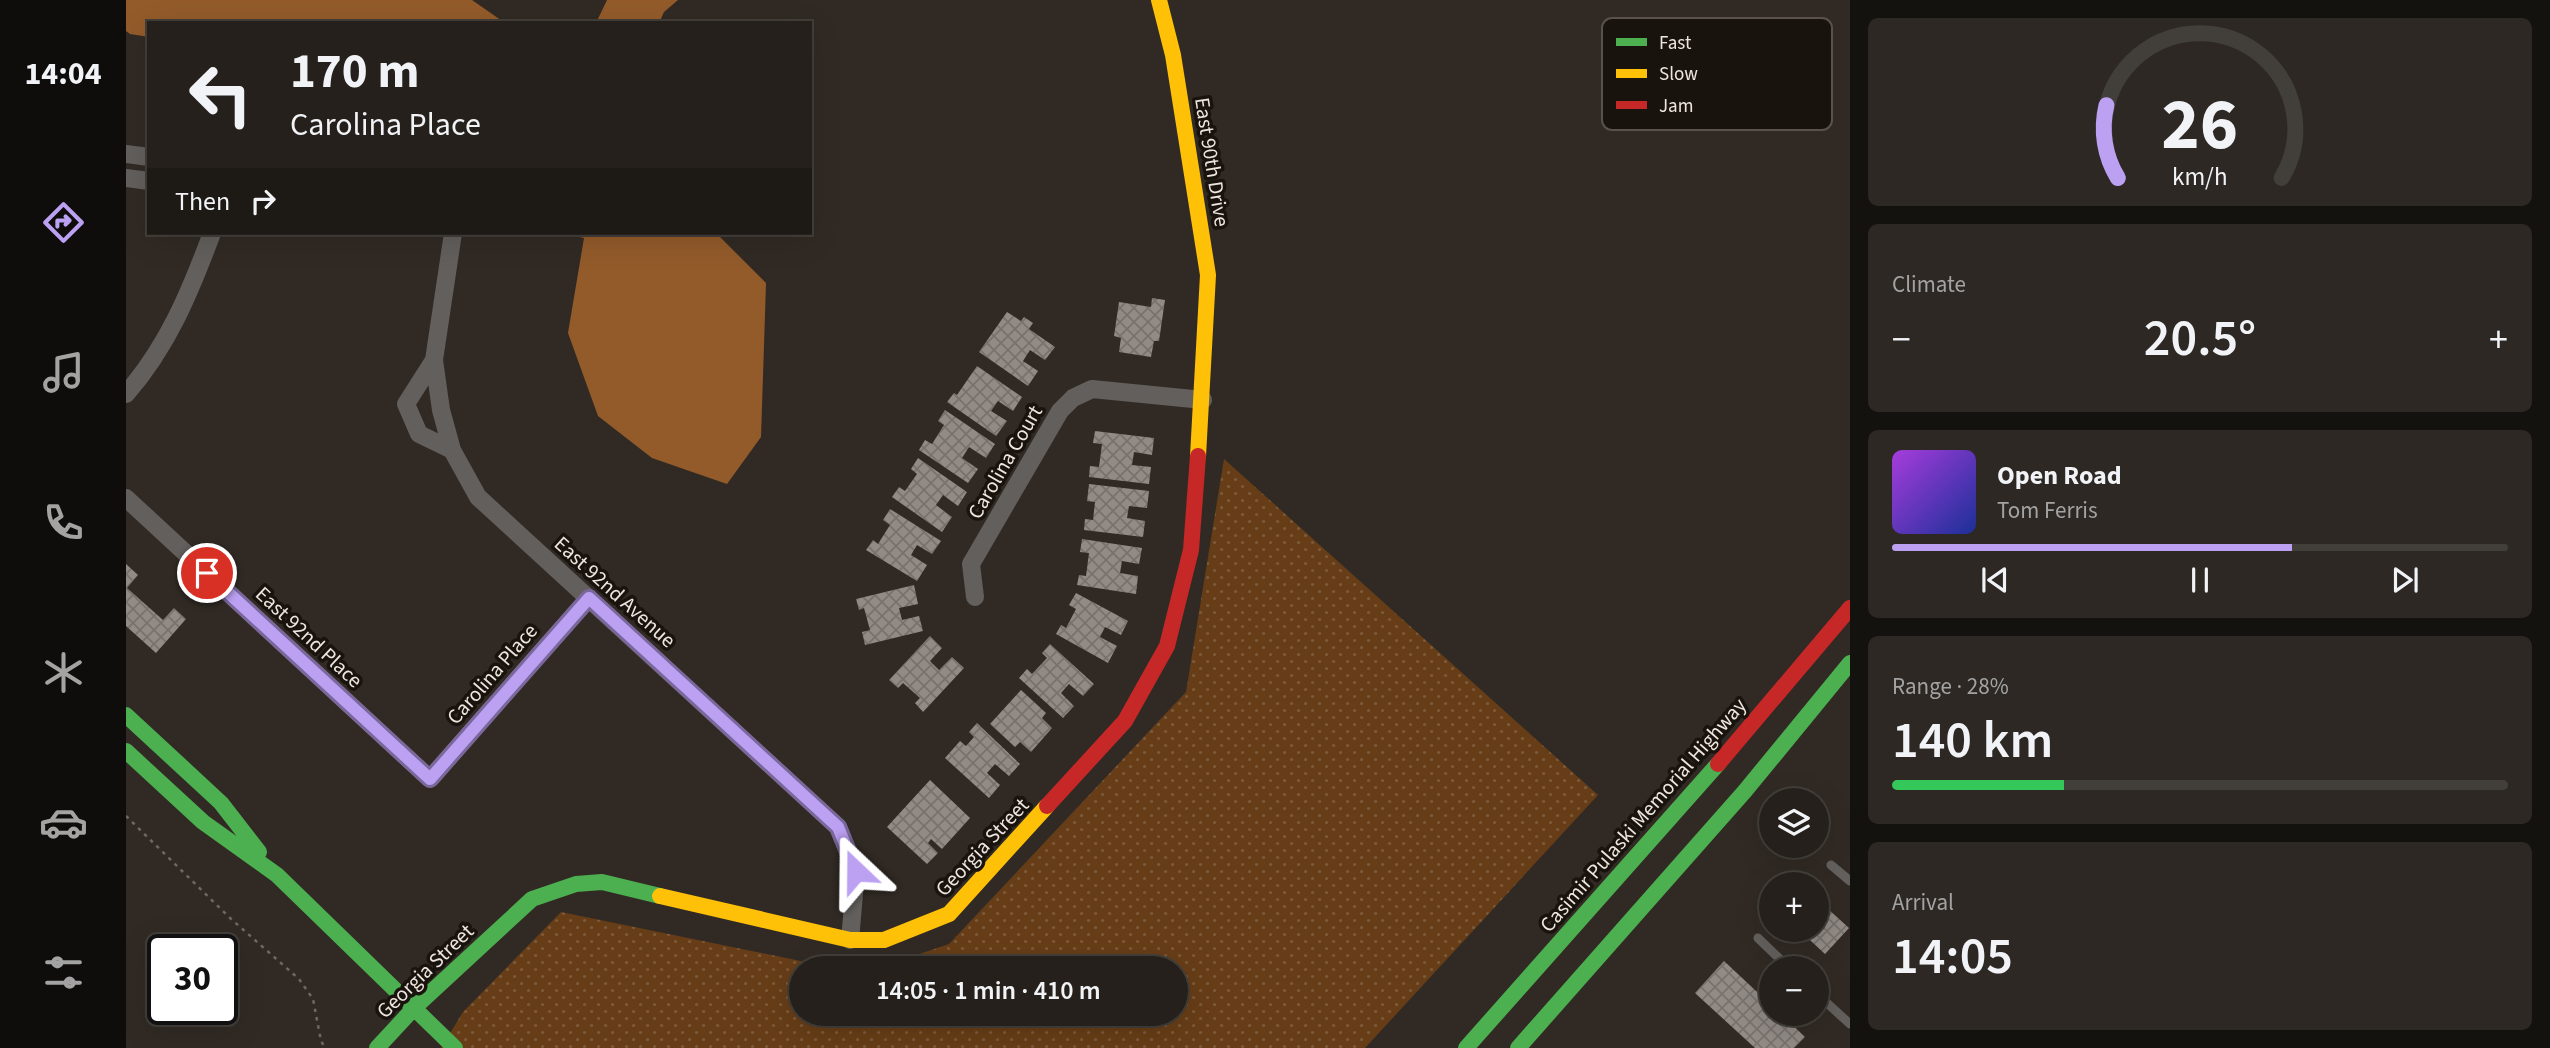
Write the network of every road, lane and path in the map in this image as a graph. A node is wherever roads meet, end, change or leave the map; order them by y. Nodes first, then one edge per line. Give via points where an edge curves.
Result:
1 (1159, 0) edge
2 (126, 154) edge
3 (147, 157) edge
4 (126, 178) edge
5 (147, 181) edge
6 (211, 235) edge
7 (453, 235) edge
8 (1206, 332) joint
9 (434, 360) junction
10 (126, 394) edge
11 (1203, 400) junction
12 (452, 450) junction
13 (126, 499) edge
14 (975, 597) dead end
15 (589, 598) junction
16 (1850, 608) edge
17 (1850, 663) edge
18 (126, 715) edge
19 (126, 751) edge
20 (430, 779) joint
21 (126, 816) edge
22 (1831, 866) dead end
23 (277, 875) junction
24 (1850, 881) edge
25 (1758, 938) dead end
26 (850, 940) junction
27 (1777, 956) edge
28 (1829, 1005) edge
29 (415, 1007) junction
30 (1850, 1024) edge
31 (325, 1048) edge
32 (377, 1048) edge
33 (455, 1048) edge
34 (1465, 1048) edge
35 (1518, 1048) edge

1 - 8 main road, East 90th Drive via 1173,55 1208,275
2 - 3 street
4 - 5 street
6 - 10 street via 173,327 148,369
7 - 9 street, East 92nd Avenue
8 - 11 main road, Georgia Street
9 - 12 street, East 92nd Avenue
9 - 12 street via 406,404 419,434
11 - 14 street, Carolina Court via 1092,389 1073,398 1060,411 971,564
11 - 26 main road, Georgia Street via 1191,550 1167,646 1125,721 949,914 884,940
12 - 15 street, East 92nd Avenue via 478,497
13 - 20 street, East 92nd Place
15 - 20 street, Carolina Place
15 - 26 street, East 92nd Avenue via 838,827 856,871
16 - 34 main road, Casimir Pulaski Memorial Highway
17 - 35 main road
18 - 23 main road via 221,803
19 - 23 main road via 203,822
21 - 31 path via 299,979 313,999
22 - 24 lane
23 - 29 main road
25 - 27 lane
26 - 29 main road, Georgia Street via 602,882 576,884 532,899
28 - 30 lane
29 - 32 main road, Georgia Street
29 - 33 main road

